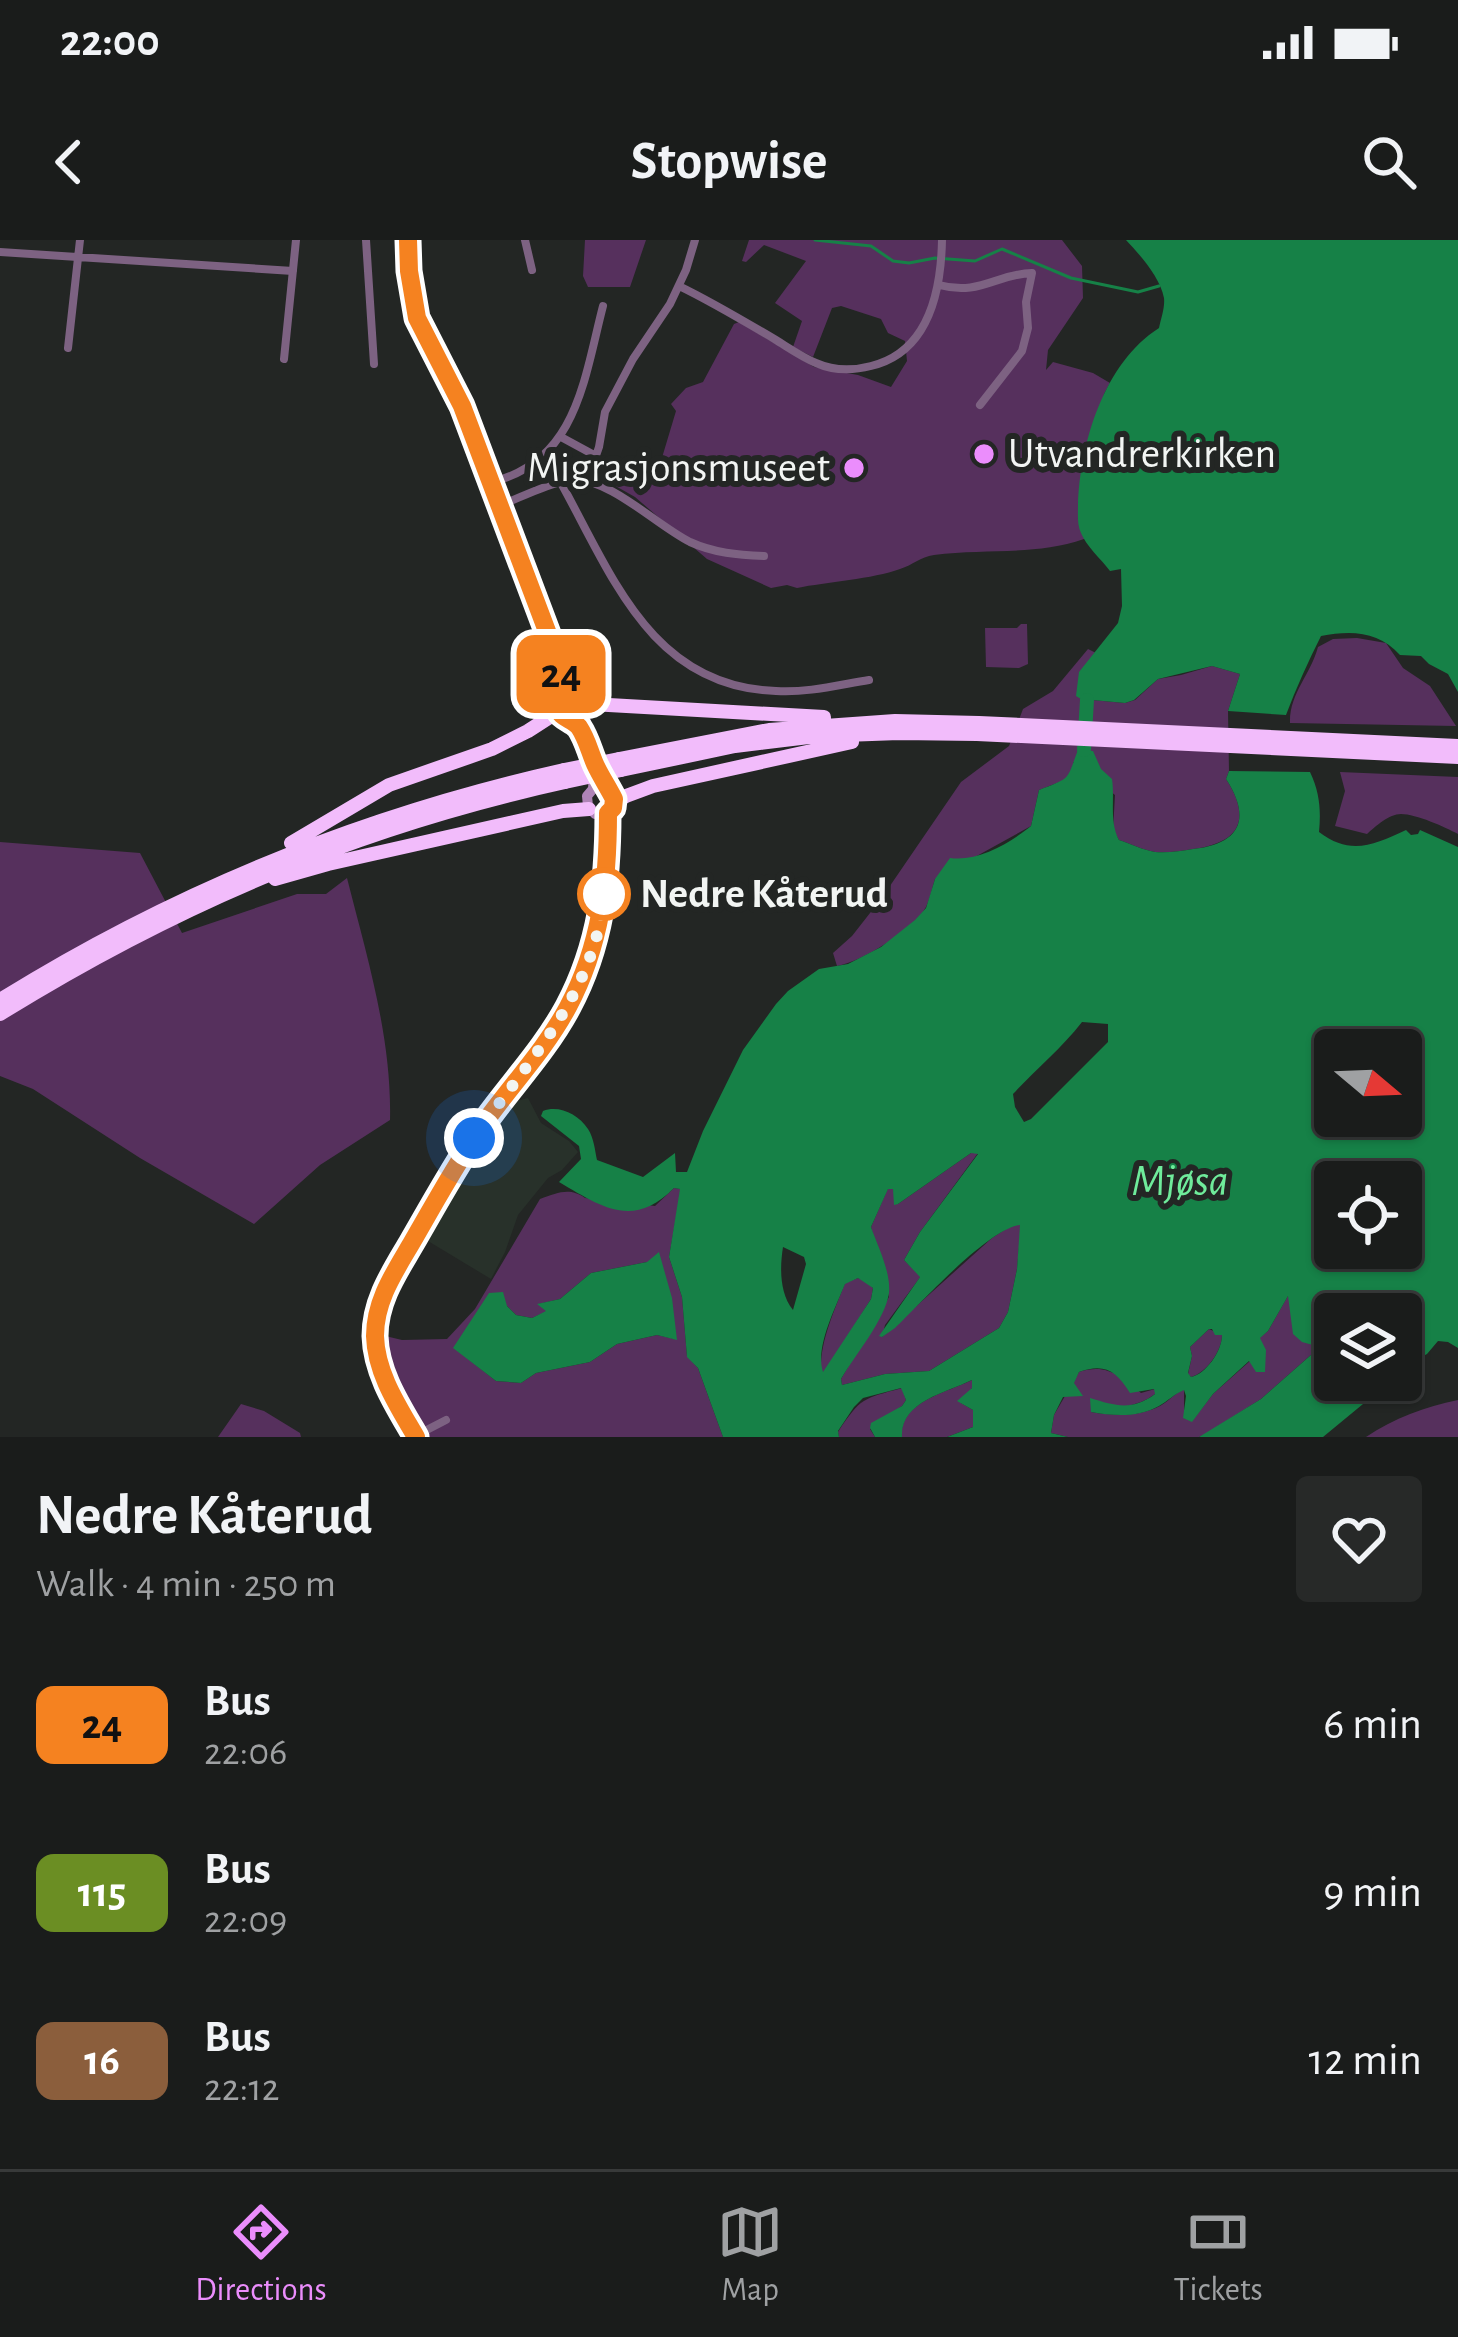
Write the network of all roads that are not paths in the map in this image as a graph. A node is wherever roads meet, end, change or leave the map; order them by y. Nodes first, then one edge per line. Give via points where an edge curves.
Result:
1 (80, 240) edge
2 (296, 240) edge
3 (366, 240) edge
4 (408, 240) edge
5 (525, 240) edge
6 (695, 240) edge
7 (943, 240) edge
8 (0, 252) edge
9 (78, 256) junction
10 (532, 270) dead end
11 (293, 271) junction
12 (939, 285) junction
13 (679, 286) junction
14 (603, 306) dead end
15 (68, 348) dead end
16 (284, 359) dead end
17 (374, 364) dead end
18 (980, 405) dead end
19 (561, 437) junction
20 (596, 457) junction
21 (587, 481) junction
22 (492, 482) junction
23 (561, 483) junction
24 (500, 505) junction
25 (764, 556) dead end
26 (868, 680) dead end
27 (568, 688) junction
28 (577, 712) junction
29 (897, 727) junction
30 (1105, 735) junction
31 (1458, 746) edge
32 (1458, 758) edge
33 (565, 776) junction
34 (600, 788) junction
35 (602, 810) junction
36 (246, 870) junction
37 (207, 900) junction
38 (0, 1000) edge
39 (0, 1013) edge
40 (446, 1420) dead end
41 (416, 1436) edge

1 - 9 street
2 - 11 street
3 - 17 street
4 - 22 main road via 417,318
5 - 10 street
6 - 13 street
7 - 12 street
8 - 9 street
9 - 11 street
9 - 15 street
11 - 16 street
12 - 13 street via 910,347 886,362 845,370 810,360
12 - 18 street via 964,291 1032,273 1022,351
13 - 20 street via 605,412
14 - 19 street
19 - 20 street
19 - 22 street via 523,472
20 - 21 street
21 - 23 street
21 - 25 street via 694,544
22 - 24 main road
23 - 24 street
23 - 26 street via 632,611 693,668 776,692
24 - 27 main road
27 - 28 main road via 557,701
27 - 28 main road via 587,692
28 - 29 highway
28 - 34 main road
28 - 36 highway via 389,785
29 - 30 highway
29 - 33 highway, bridge via 769,730
29 - 35 highway via 653,786
30 - 31 highway
30 - 32 highway
33 - 36 highway via 474,791
33 - 37 highway via 304,858
34 - 35 main road via 613,794
34 - 35 main road via 587,796
35 - 37 highway via 573,809 328,864
35 - 41 main road via 601,921 574,995 456,1166 379,1307 379,1363
36 - 38 highway
37 - 39 highway
40 - 41 street

